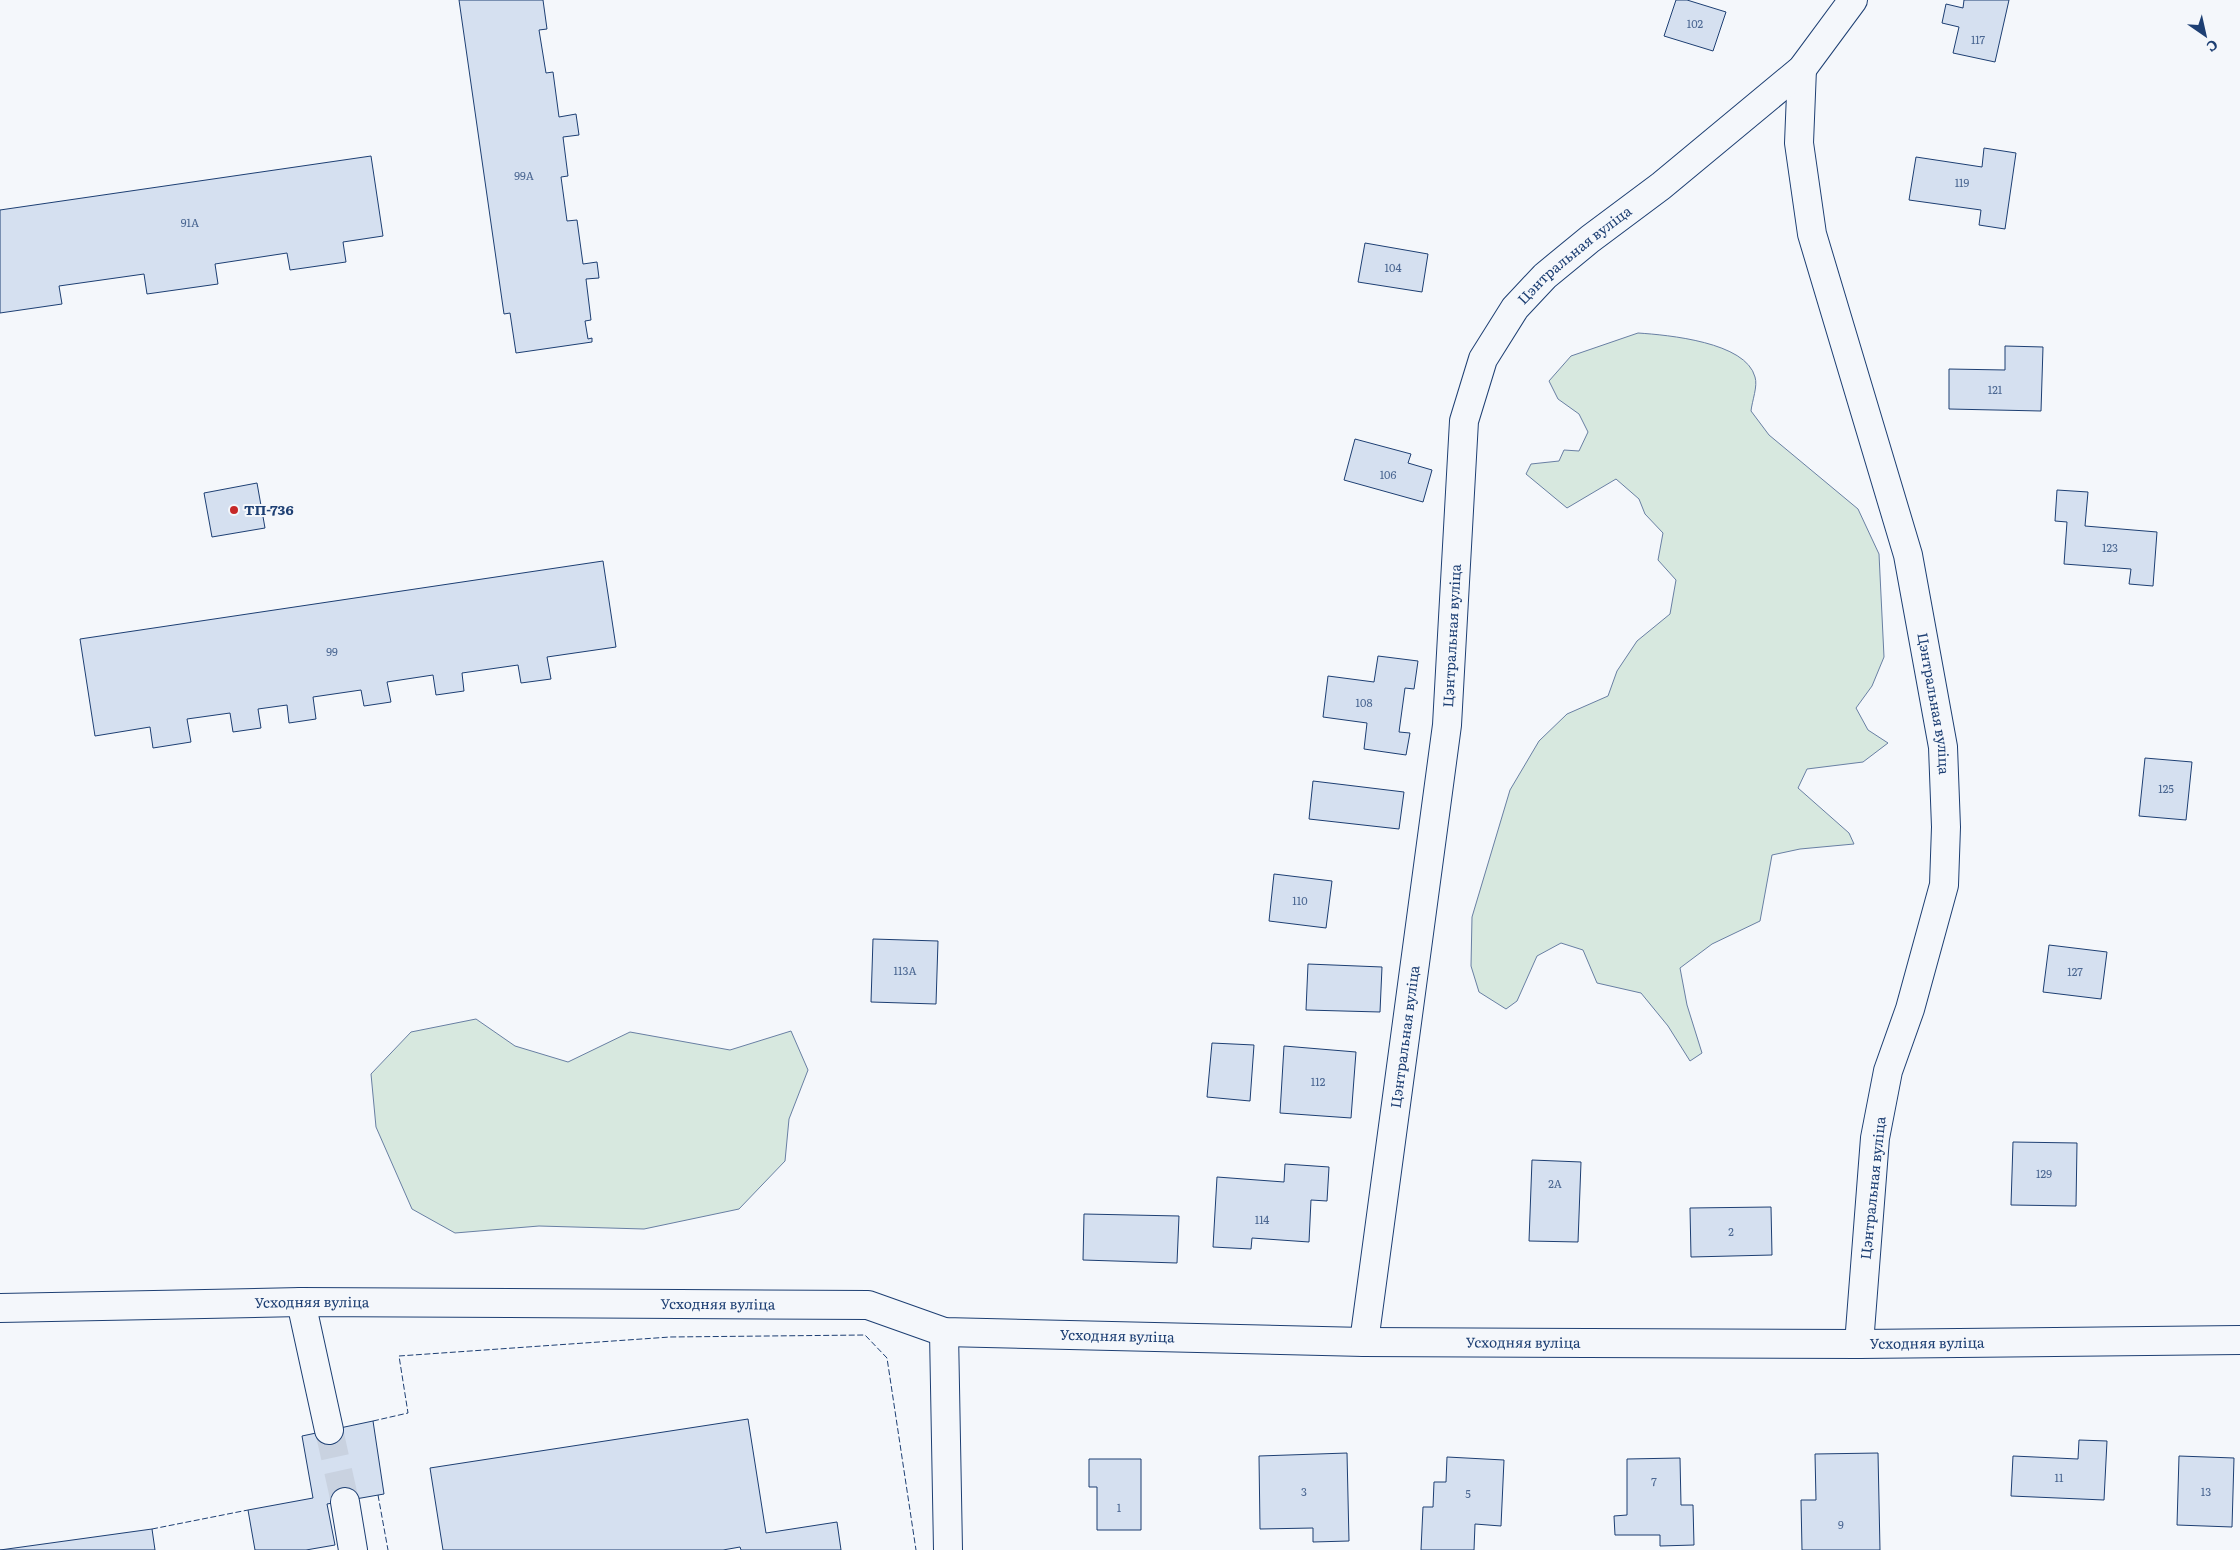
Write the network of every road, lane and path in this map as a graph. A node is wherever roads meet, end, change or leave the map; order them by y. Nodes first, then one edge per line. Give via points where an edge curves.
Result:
1 (1852, 0) edge
2 (1802, 69) junction
3 (301, 1302) junction
4 (0, 1308) edge
5 (944, 1332) junction
6 (2240, 1340) edge
7 (1364, 1342) junction
8 (1859, 1344) junction
9 (329, 1430) tunnel mouth
10 (345, 1502) tunnel mouth
11 (353, 1550) edge
12 (948, 1550) edge

1 - 2 street, Цэнтральная вуліца
2 - 7 street, Цэнтральная вуліца via 1661,186 1545,276 1515,308 1483,359 1464,421 1447,724
2 - 8 street, Цэнтральная вуліца via 1799,143 1812,234 1908,555 1943,747 1944,885 1910,1009 1888,1071 1875,1138
3 - 4 street, Усходняя вуліца
3 - 5 street, Усходняя вуліца via 868,1305
3 - 9 street
5 - 7 street, Усходняя вуліца
5 - 12 street
6 - 8 street, Усходняя вуліца
7 - 8 street, Усходняя вуліца
10 - 11 street

